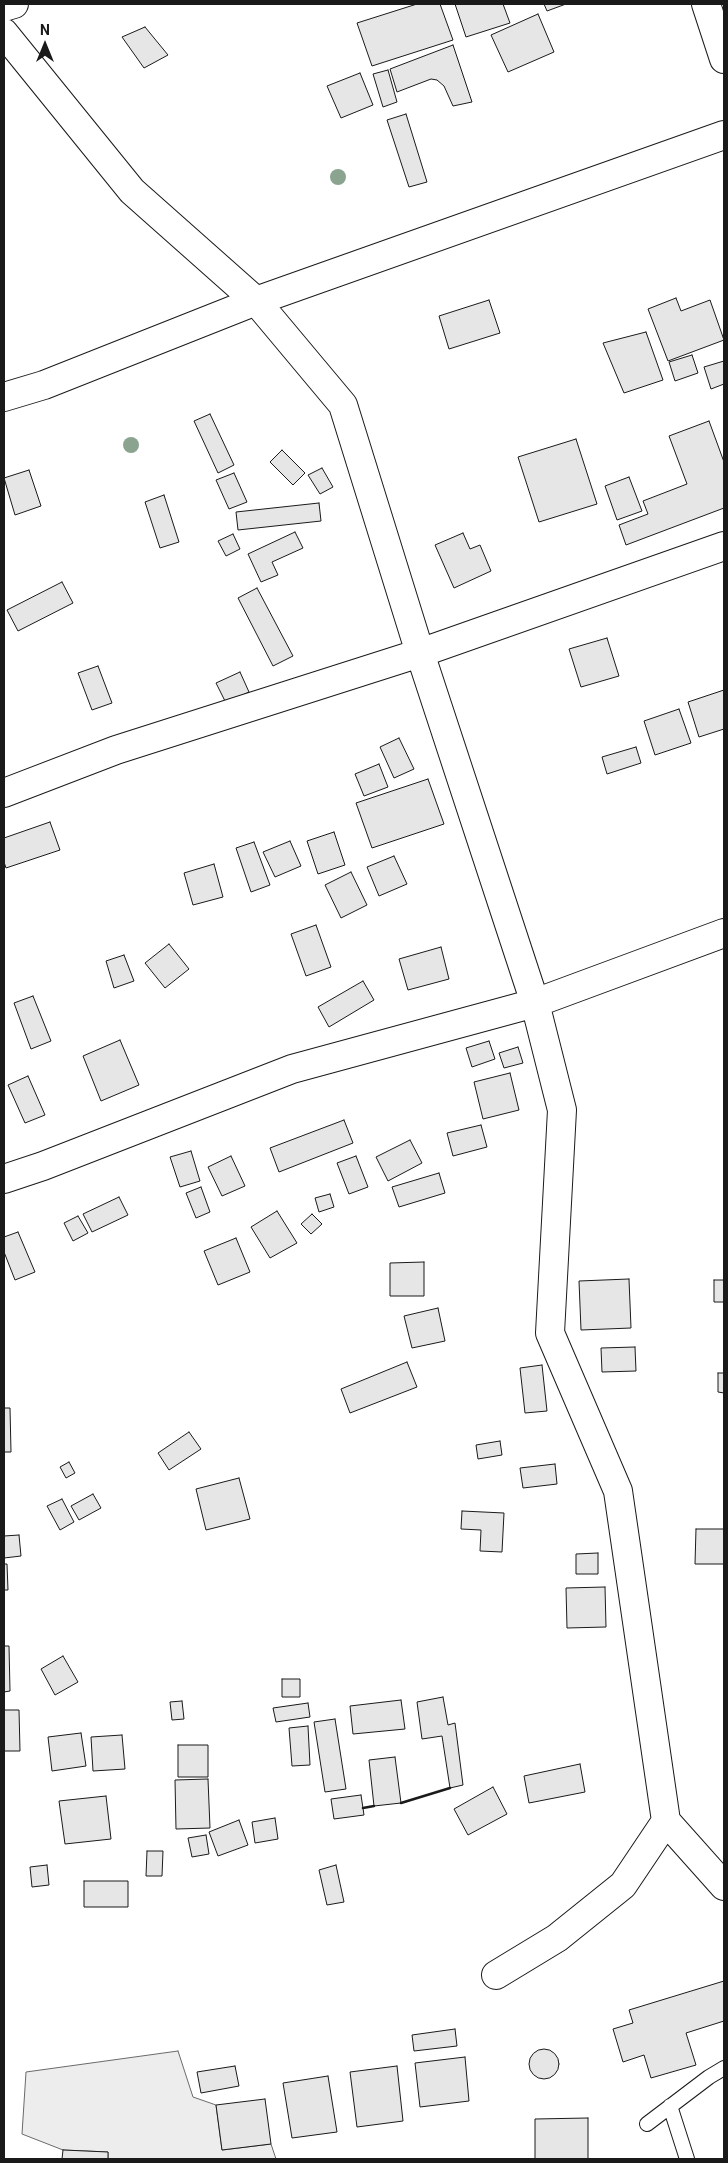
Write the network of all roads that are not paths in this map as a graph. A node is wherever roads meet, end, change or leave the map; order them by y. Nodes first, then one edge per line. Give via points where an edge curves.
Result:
1 (14, 4) edge
2 (706, 4) edge
3 (4, 7) edge
4 (4, 33) edge
5 (724, 60) edge
6 (724, 135) edge
7 (256, 301) junction
8 (4, 397) edge
9 (724, 546) edge
10 (420, 653) junction
11 (4, 793) edge
12 (724, 934) edge
13 (535, 1003) junction
14 (4, 1179) edge
15 (666, 1821) junction
16 (724, 1886) edge
17 (496, 1975) dead end
18 (724, 2068) edge
19 (670, 2106) junction
20 (647, 2124) dead end
21 (687, 2159) edge

1 - 3 street
2 - 5 street
4 - 7 street via 132,191
6 - 7 street
7 - 8 street via 44,386
7 - 10 street via 343,405
9 - 10 street
10 - 11 street via 116,750
10 - 13 street
12 - 13 street
13 - 14 street via 292,1069
13 - 15 street via 562,1110 550,1333 618,1491
15 - 16 street
15 - 17 street via 623,1885 557,1938
18 - 19 lane
19 - 20 lane
19 - 21 lane

